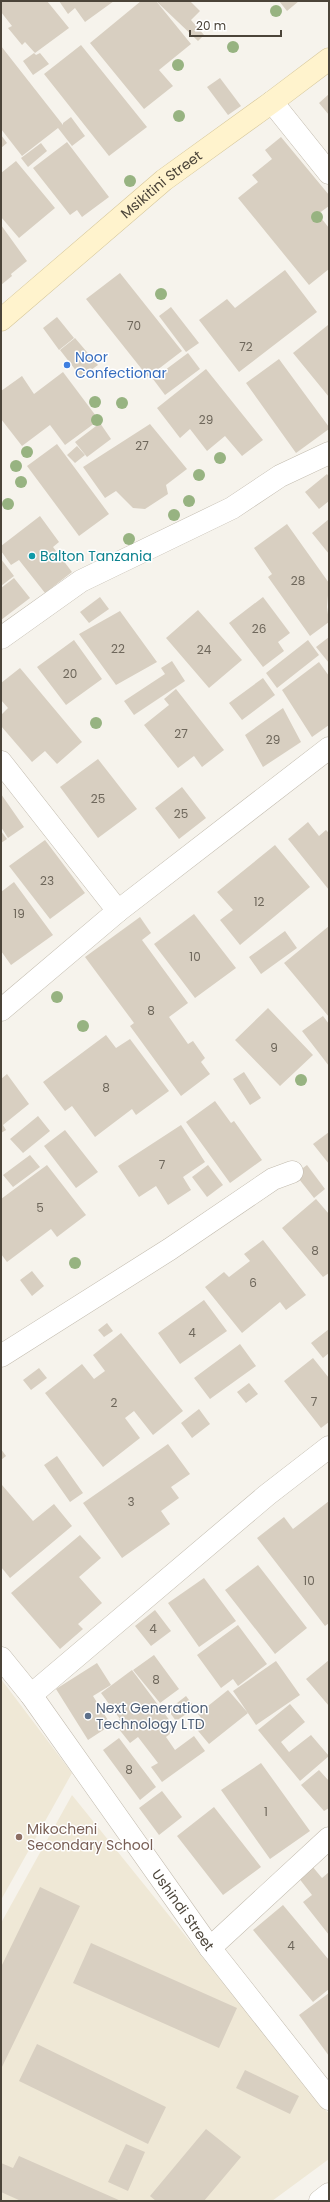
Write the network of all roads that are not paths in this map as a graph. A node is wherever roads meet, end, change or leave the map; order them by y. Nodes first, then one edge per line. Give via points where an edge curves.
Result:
1 (329, 59) edge
2 (272, 102) junction
3 (329, 173) edge
4 (1, 320) edge
5 (329, 453) edge
6 (1, 638) edge
7 (329, 748) edge
8 (1, 762) edge
9 (118, 911) junction
10 (1, 1010) edge
11 (292, 1172) dead end
12 (1, 1356) edge
13 (329, 1447) edge
14 (1, 1658) edge
15 (31, 1695) junction
16 (329, 1838) edge
17 (210, 1948) junction
18 (329, 2099) edge
19 (329, 2194) edge
20 (320, 2201) edge

1 - 2 street, Msikitini Street
2 - 3 street
2 - 4 street, Msikitini Street via 164,180
5 - 6 street via 280,476 232,508 81,581
7 - 9 street
8 - 9 street
9 - 10 street
11 - 12 street via 273,1179 170,1249
13 - 15 street via 267,1495
14 - 15 street, Ushindi Street
15 - 17 street, Ushindi Street
16 - 17 street
17 - 18 street, Ushindi Street
19 - 20 street

